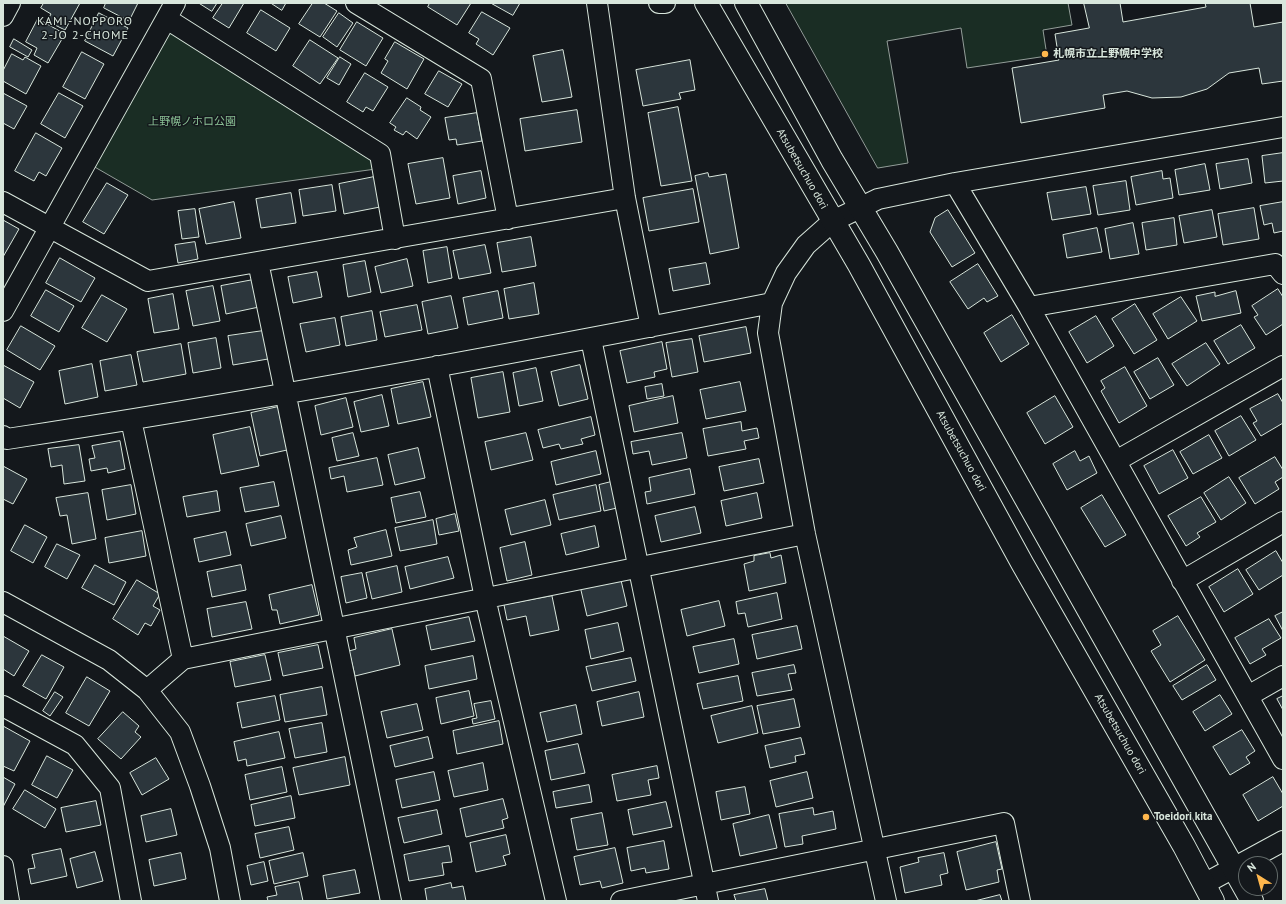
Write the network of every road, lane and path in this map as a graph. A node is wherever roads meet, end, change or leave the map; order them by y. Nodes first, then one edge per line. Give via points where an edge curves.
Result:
1 (10, 3) edge
2 (356, 3) edge
3 (597, 3) edge
4 (659, 3) edge
5 (665, 3) edge
6 (706, 3) edge
7 (746, 3) edge
8 (171, 11) edge
9 (3, 16) edge
10 (1283, 127) edge
11 (955, 183) junction
12 (625, 198) junction
13 (3, 202) edge
14 (860, 207) junction
15 (508, 219) junction
16 (833, 221) junction
17 (49, 227) junction
18 (395, 239) junction
19 (258, 262) junction
20 (1283, 274) edge
21 (772, 303) junction
22 (1029, 307) junction
23 (3, 311) edge
24 (651, 327) junction
25 (591, 339) junction
26 (437, 366) junction
27 (1283, 366) edge
28 (285, 393) junction
29 (132, 420) junction
30 (3, 436) edge
31 (1116, 461) junction
32 (1283, 522) edge
33 (805, 534) junction
34 (638, 567) junction
35 (1182, 581) junction
36 (485, 598) junction
37 (3, 602) edge
38 (334, 629) junction
39 (183, 659) junction
40 (1283, 676) edge
41 (147, 690) junction
42 (1248, 696) junction
43 (3, 706) edge
44 (1283, 759) edge
45 (1283, 840) edge
46 (875, 849) junction
47 (3, 866) edge
48 (1234, 867) junction
49 (706, 893) edge
50 (1209, 893) edge
51 (9, 901) edge
52 (131, 901) edge
53 (230, 901) edge
54 (391, 901) edge
55 (556, 901) edge
56 (621, 901) edge
57 (886, 901) edge
58 (1020, 901) edge
59 (1252, 901) edge

1 - 9 street
2 - 15 street via 481,80
3 - 12 street
4 - 5 street
6 - 16 main road, Atsubetsuchuo dori
7 - 14 main road
8 - 17 street
8 - 18 street via 380,154
10 - 11 street
11 - 14 street via 878,200
11 - 22 street
12 - 15 street
12 - 24 street
13 - 17 street
14 - 16 street
14 - 48 main road
15 - 18 street
16 - 21 street via 806,245 786,273
16 - 50 main road, Atsubetsuchuo dori via 1022,563
17 - 19 street via 148,281
17 - 23 street
18 - 19 street
19 - 28 street
20 - 22 street via 1275,264
21 - 24 street
21 - 33 street via 768,333
22 - 31 street
24 - 25 street
25 - 26 street
25 - 34 street
26 - 28 street
26 - 36 street
27 - 31 street
28 - 29 street
28 - 38 street
29 - 30 street via 7,439
29 - 39 street
31 - 35 street
32 - 35 street
33 - 34 street
33 - 46 street
34 - 36 street
34 - 49 street
35 - 42 street
36 - 38 street
36 - 55 street
37 - 41 street via 110,660
38 - 39 street
38 - 54 street
39 - 41 street
40 - 42 street
41 - 53 street via 180,732 220,848
42 - 44 street
43 - 52 street via 75,745 110,788
45 - 48 street
46 - 49 street
46 - 57 street
46 - 58 street via 1004,823
47 - 51 street
48 - 50 street
48 - 59 main road
49 - 56 street

